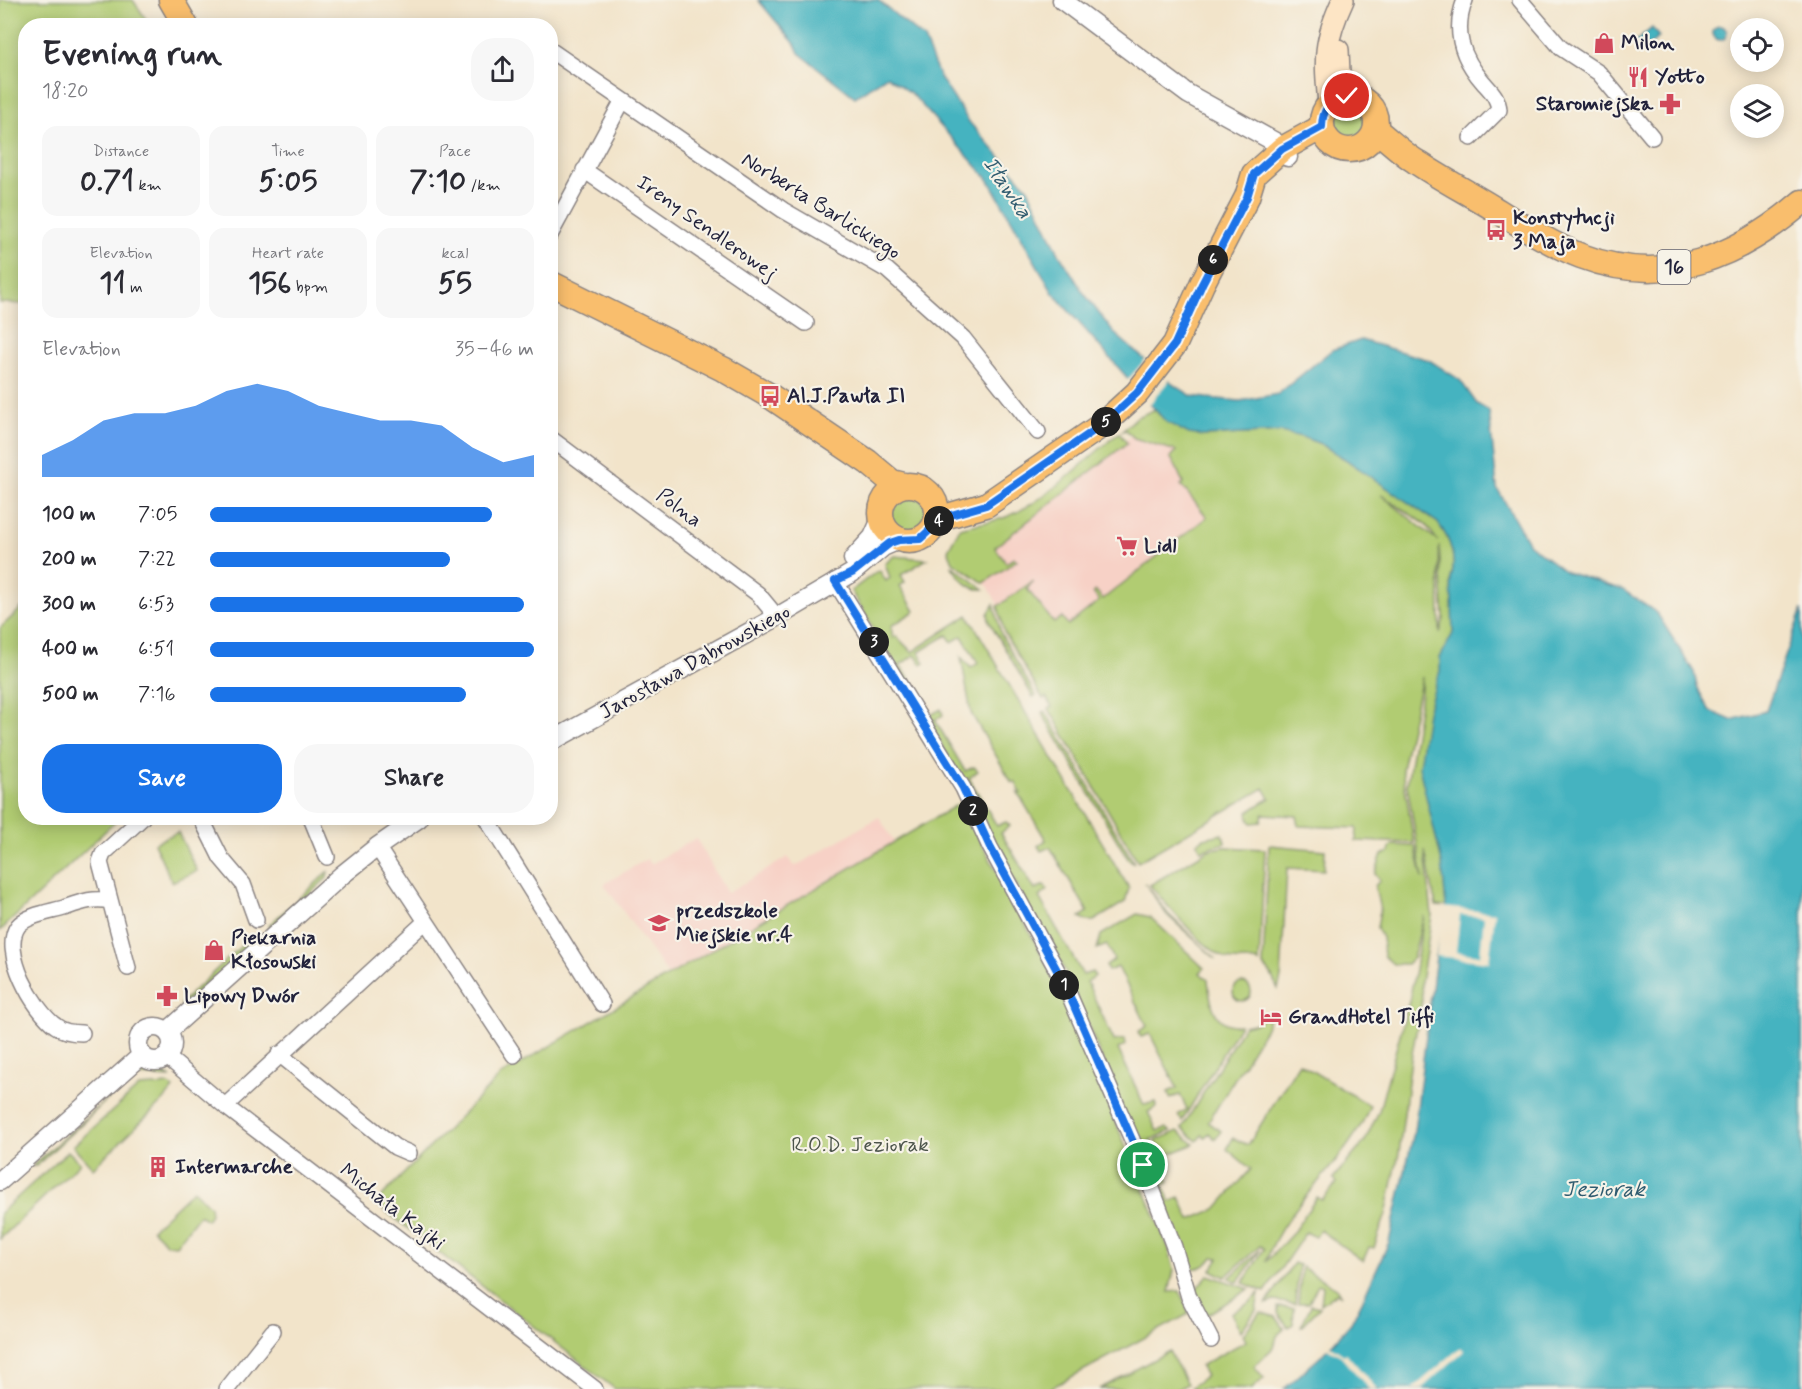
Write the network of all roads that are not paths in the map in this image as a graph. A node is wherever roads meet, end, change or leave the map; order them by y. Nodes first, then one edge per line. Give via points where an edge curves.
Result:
1 (171, 0) edge
2 (1062, 0) edge
3 (1343, 0) edge
4 (1357, 0) edge
5 (1465, 0) edge
6 (1520, 0) edge
7 (181, 18) edge
8 (558, 55) edge
9 (623, 100) junction
10 (1338, 100) junction
11 (1325, 134) junction
12 (1371, 137) junction
13 (1652, 137) dead end
14 (1471, 138) dead end
15 (1286, 154) junction
16 (584, 170) junction
17 (1802, 202) edge
18 (558, 220) edge
19 (558, 287) edge
20 (806, 322) dead end
21 (1038, 432) dead end
22 (558, 444) edge
23 (840, 446) junction
24 (904, 485) junction
25 (1000, 493) junction
26 (933, 498) junction
27 (882, 510) junction
28 (936, 523) junction
29 (899, 540) junction
30 (837, 580) junction
31 (777, 617) junction
32 (558, 738) edge
33 (134, 825) edge
34 (204, 825) edge
35 (314, 825) edge
36 (409, 825) edge
37 (490, 825) edge
38 (377, 847) junction
39 (327, 857) dead end
40 (109, 901) junction
41 (256, 920) dead end
42 (426, 921) junction
43 (128, 968) dead end
44 (602, 1004) dead end
45 (167, 1032) junction
46 (82, 1033) dead end
47 (279, 1054) junction
48 (142, 1055) junction
49 (514, 1055) dead end
50 (166, 1056) junction
51 (225, 1106) junction
52 (409, 1153) dead end
53 (0, 1181) edge
54 (273, 1331) dead end
55 (1211, 1340) dead end
56 (227, 1389) edge
57 (595, 1389) edge

1 - 7 main road
2 - 15 street via 1188,94 1263,134
3 - 10 main road via 1326,40 1325,57
4 - 10 main road via 1338,45
5 - 14 street via 1458,16 1458,39 1472,70 1498,100 1499,110
6 - 13 street via 1561,48 1599,73
8 - 9 street, Norberta Barlickiego
9 - 16 street
9 - 21 street, Norberta Barlickiego via 783,210 887,270 963,338
10 - 11 main road via 1322,119
10 - 12 main road via 1366,102 1373,110
11 - 12 main road via 1336,148 1347,151 1358,149
11 - 15 main road
12 - 17 main road, 16 via 1563,248 1593,261 1632,268 1672,267 1728,253
15 - 25 main road via 1254,174 1247,197 1164,361 1127,403 1083,439
16 - 18 street
16 - 20 street, Ireny Sendlerowej
19 - 23 main road via 733,375 800,415
22 - 31 street, Polna via 758,594
23 - 24 main road via 892,482
23 - 27 main road via 880,493
24 - 26 main road via 920,487
24 - 27 main road via 888,494
25 - 26 main road via 951,502
25 - 28 main road via 986,505
26 - 28 main road
27 - 29 main road via 888,532
27 - 30 street, Jarosława Dąbrowskiego via 873,537
28 - 29 main road via 920,539
29 - 30 street, Jarosława Dąbrowskiego
30 - 31 street, Jarosława Dąbrowskiego
30 - 55 street via 963,788 990,847 1064,983 1143,1165 1189,1297
31 - 32 street, Jarosława Dąbrowskiego
33 - 40 street via 103,854 100,862
34 - 41 street via 221,858 243,884
35 - 39 street
36 - 38 street
37 - 44 street
38 - 42 street
38 - 45 street
40 - 43 street
40 - 46 street via 93,899 34,916 20,924 12,941 25,990 33,1003 58,1028
42 - 47 street
42 - 49 street
45 - 48 street via 152,1027 142,1032 138,1043
45 - 50 street via 171,1044
47 - 51 street
47 - 52 street via 395,1147
48 - 50 street via 154,1060
48 - 53 street
50 - 51 street, Michała Kajki
51 - 57 street, Michała Kajki
54 - 56 street

